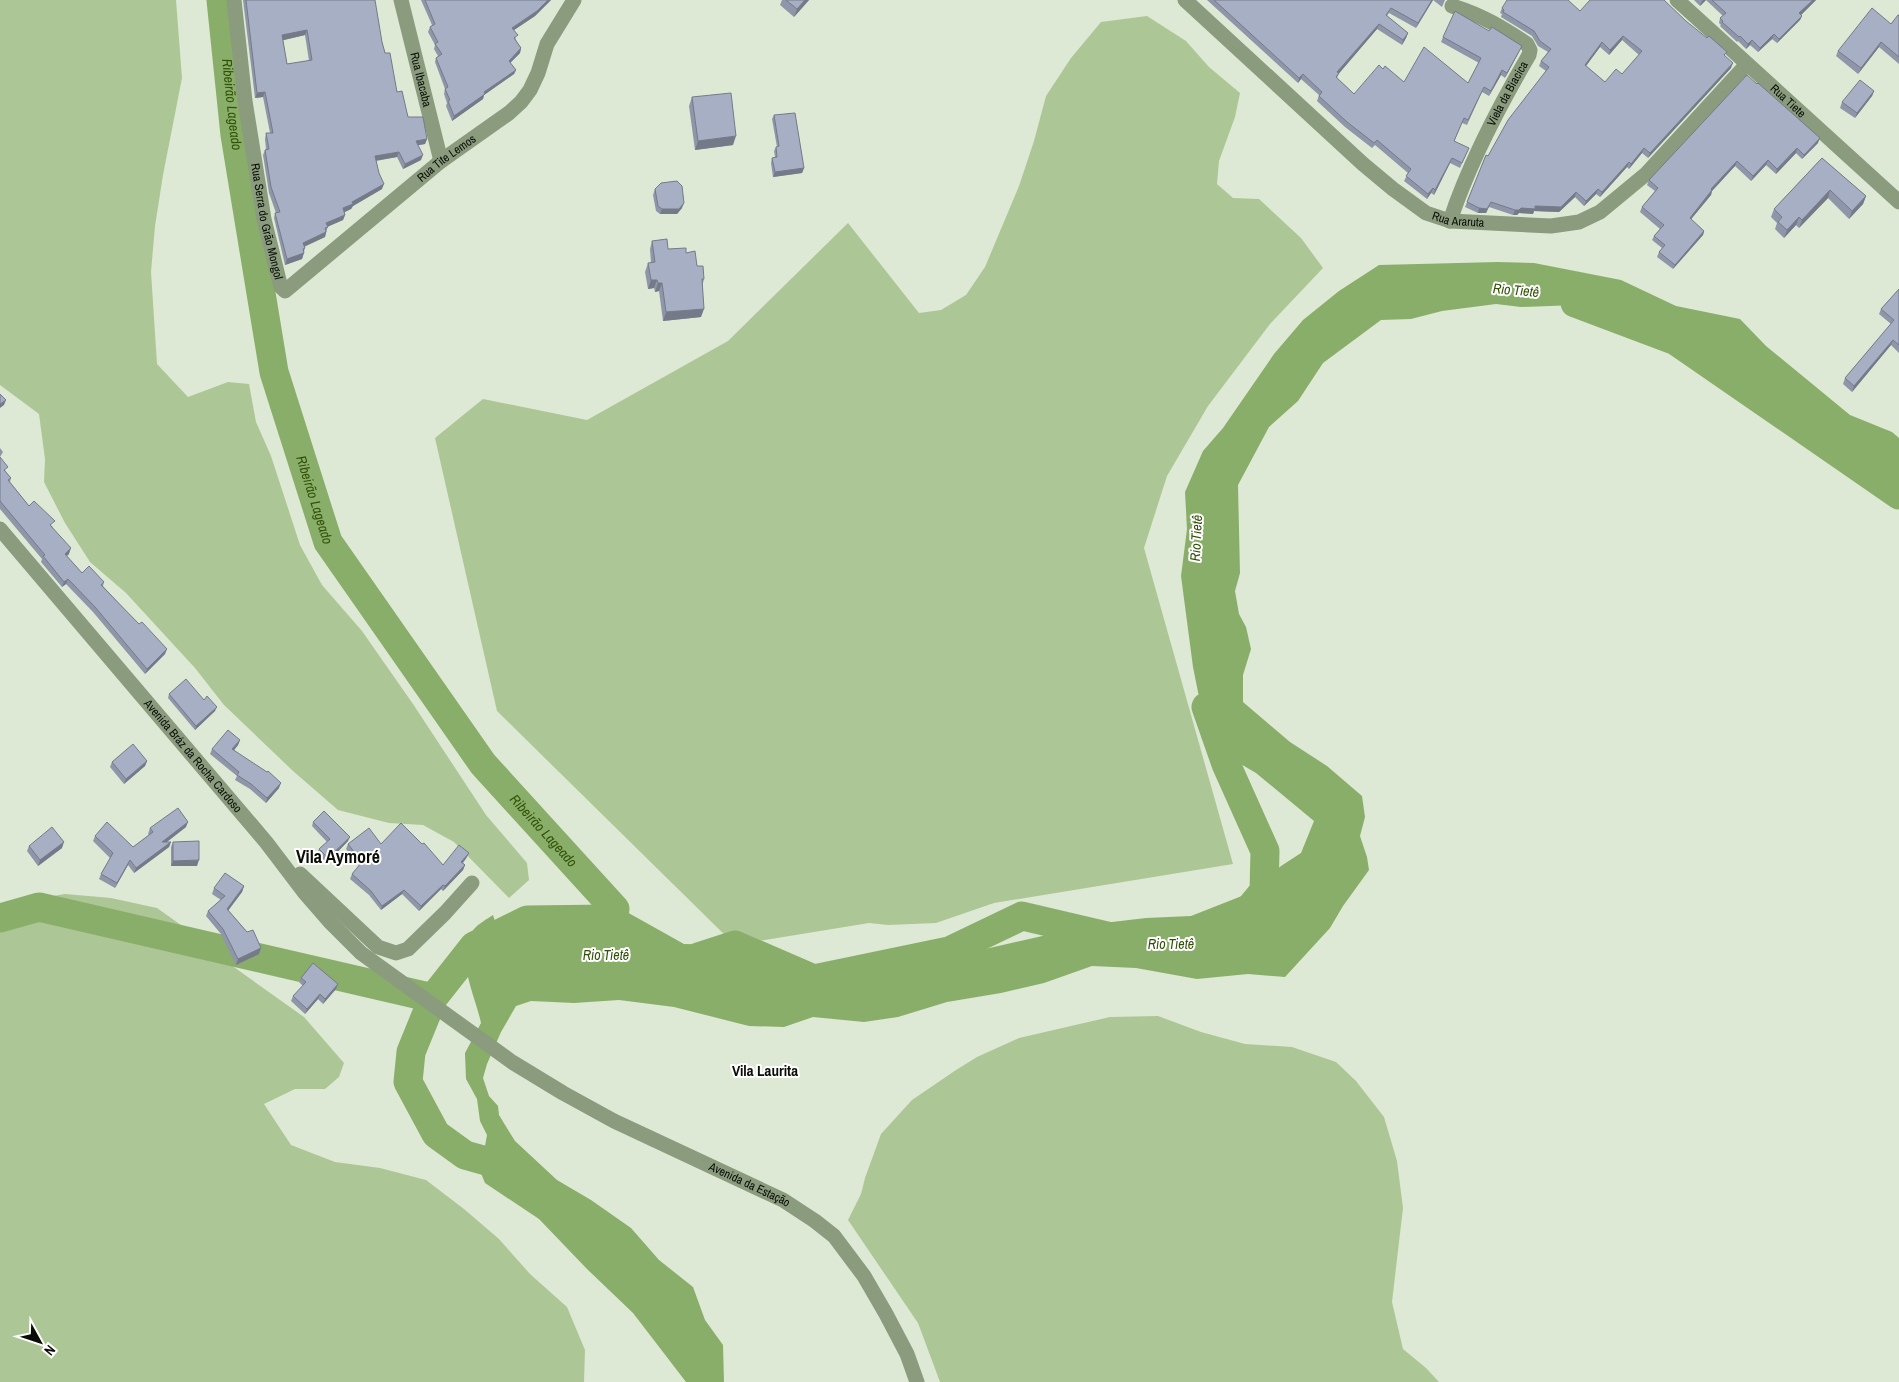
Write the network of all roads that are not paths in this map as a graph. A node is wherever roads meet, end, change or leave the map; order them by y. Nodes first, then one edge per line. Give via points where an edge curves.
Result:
1 (234, 0) edge
2 (401, 0) edge
3 (574, 0) edge
4 (1185, 0) edge
5 (1677, 0) edge
6 (1452, 6) dead end
7 (1747, 64) junction
8 (441, 161) junction
9 (1899, 202) edge
10 (1450, 221) junction
11 (286, 292) joint
12 (0, 529) edge
13 (282, 863) junction
14 (472, 884) dead end
15 (391, 975) joint
16 (917, 1382) edge

1 - 11 street, Rua Serra do Grão Mongol via 245,101 264,219 281,287
2 - 8 street, Rua Ibacaba
3 - 8 street, Rua Tite Lemos via 547,44 530,90 502,118
4 - 10 street, Rua Araruta via 1393,190 1426,213
5 - 7 street, Rua Tiete
6 - 10 street, Viela da Biacica via 1487,19 1527,44 1530,50 1473,162
7 - 9 street, Rua Tiete
7 - 10 street, Rua Araruta via 1646,174 1600,212 1579,222 1551,226
8 - 11 street, Rua Tite Lemos
12 - 13 street, Avenida Bráz da Rocha Cardoso
13 - 14 street via 301,875 378,947 396,953 408,949
13 - 15 street, Avenida Bráz da Rocha Cardoso via 331,923 361,953
15 - 16 street, Avenida da Estação via 512,1062 563,1093 614,1121 782,1200 815,1221 834,1236 864,1276 907,1354

